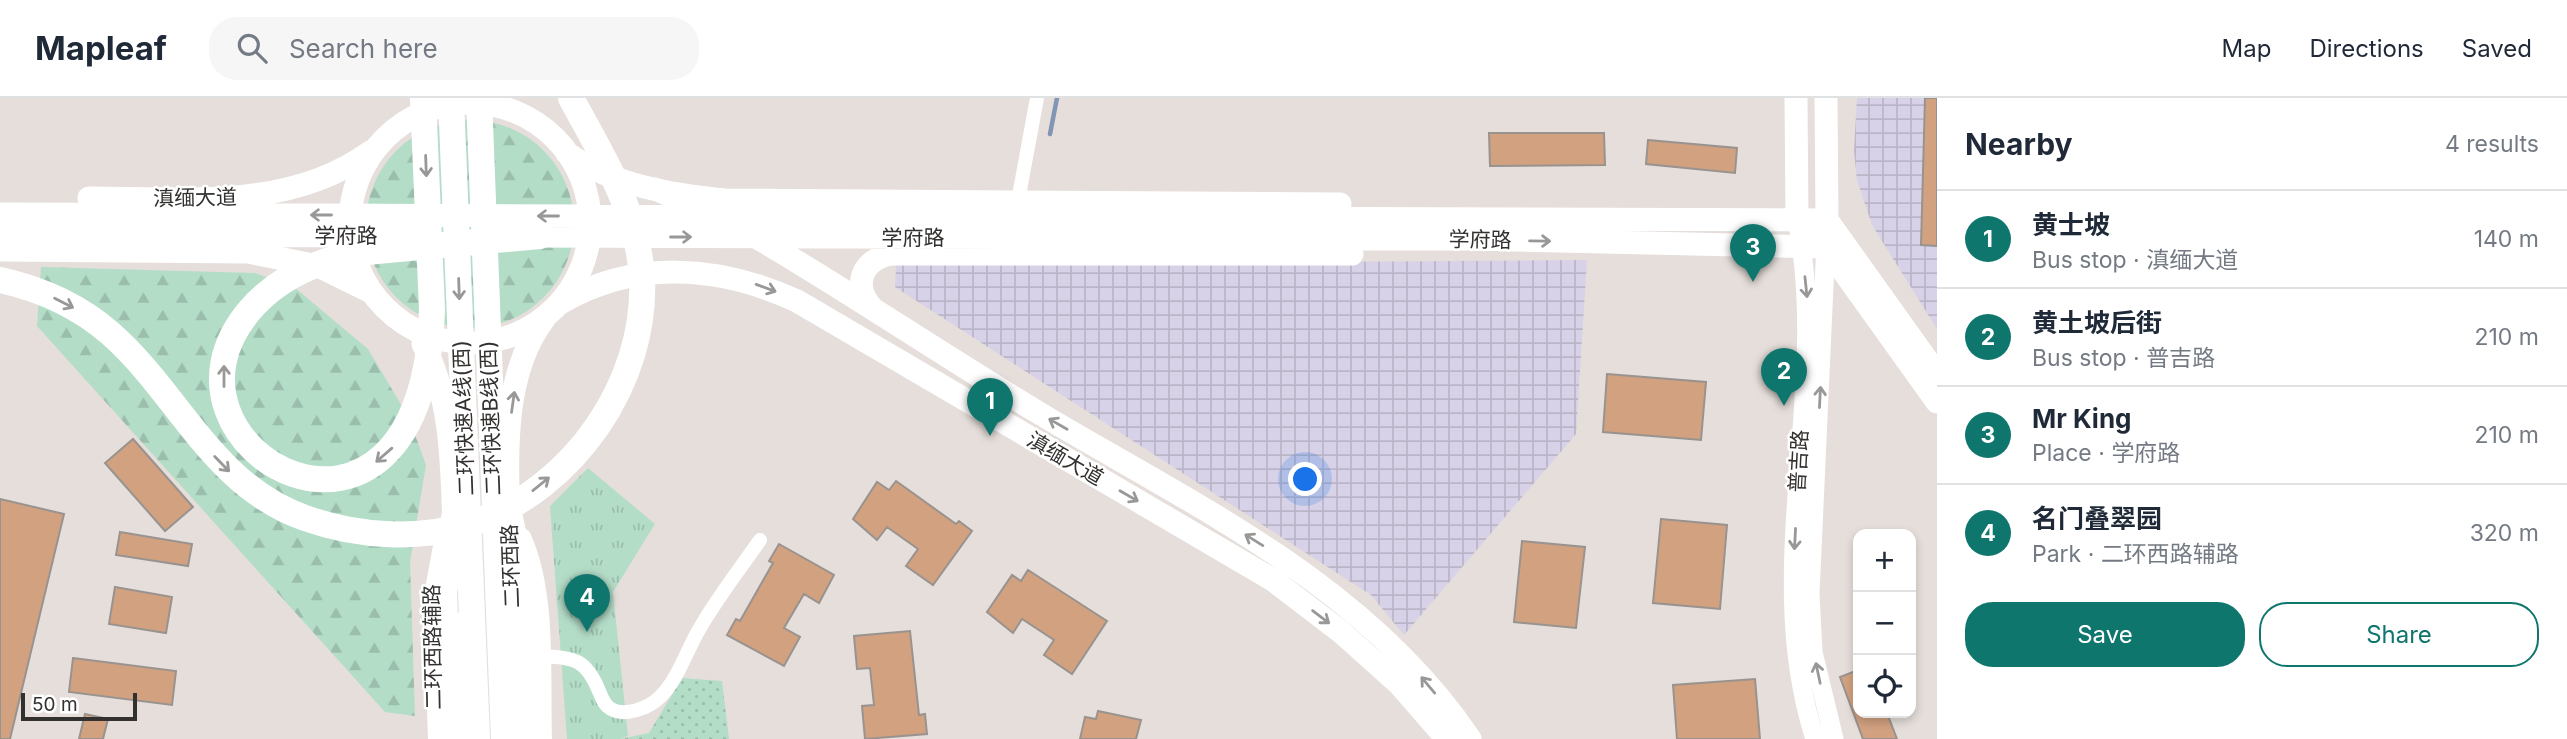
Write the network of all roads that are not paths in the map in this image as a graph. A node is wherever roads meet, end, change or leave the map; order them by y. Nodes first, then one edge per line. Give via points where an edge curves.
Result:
1 (414, 98) edge
2 (423, 98) edge
3 (451, 98) edge
4 (479, 98) edge
5 (518, 98) edge
6 (571, 98) edge
7 (1037, 98) edge
8 (1796, 98) edge
9 (1826, 98) edge
10 (532, 121) junction
11 (404, 123) junction
12 (378, 145) junction
13 (567, 153) junction
14 (655, 189) junction
15 (245, 197) junction
16 (0, 198) edge
17 (926, 201) junction
18 (1018, 201) junction
19 (0, 214) edge
20 (1797, 220) junction
21 (1827, 220) junction
22 (1302, 229) junction
23 (1472, 229) junction
24 (0, 234) edge
25 (540, 236) junction
26 (1802, 247) junction
27 (1826, 247) junction
28 (0, 250) edge
29 (248, 253) junction
30 (928, 254) junction
31 (0, 280) edge
32 (371, 292) junction
33 (552, 310) junction
34 (875, 311) junction
35 (411, 328) junction
36 (1935, 389) edge
37 (509, 513) junction
38 (454, 517) junction
39 (760, 540) dead end
40 (542, 656) junction
41 (449, 738) edge
42 (477, 739) edge
43 (504, 739) edge
44 (518, 739) edge
45 (532, 739) edge
46 (545, 739) edge
47 (1447, 739) edge
48 (1469, 739) edge
49 (1815, 739) edge
50 (1834, 739) edge

1 - 11 main road
2 -> 25 highway via 428,203 428,217 429,243 430,256 432,309 423,385 406,430 371,466 325,479 277,469 243,439 225,398 226,355 244,318 282,282 326,261 358,253 418,247 432,246
3 -> 42 highway, 二环快速A线(西)
4 - 43 highway, 二环快速B线(西)
5 - 10 main road
31 -> 6 highway via 48,295 97,322 126,348 222,465 272,504 322,523 382,533 430,532 474,522 508,508 539,487 583,444 620,388 638,331 641,276 633,225 616,180
7 - 18 street
8 - 20 main road, 普吉路
9 - 21 main road, 普吉路
10 - 11 main road via 502,108 468,104 435,109
10 - 13 main road
11 - 12 main road
12 - 15 main road, 滇缅大道 via 317,180
12 - 32 main road via 354,190 349,226 355,260
13 - 14 main road, 学府路 via 607,174
13 - 33 main road via 582,180 590,227 578,275
14 - 17 main road, 学府路 via 726,200
14 - 34 main road, 滇缅大道 via 747,232
15 - 16 main road, 滇缅大道
15 - 29 main road via 264,203 274,222 268,243
17 - 18 main road, 学府路
17 - 30 main road via 914,208 908,225 913,243
18 - 23 main road, 学府路 via 1311,202 1383,207
22 -> 19 main road, 学府路
20 - 21 main road, 学府路
20 - 23 main road, 学府路
20 - 26 main road, 普吉路
20 - 27 main road
21 - 27 main road, 普吉路
21 - 36 main road
22 - 23 main road, 学府路
25 -> 22 main road, 学府路
23 -> 26 main road, 学府路
23 - 30 main road via 1337,254
24 - 25 main road, 学府路
26 - 27 main road, 学府路
26 -> 49 main road, 普吉路 via 1808,304 1793,593 1797,657
27 - 36 main road
50 -> 27 main road, 普吉路 via 1813,652 1810,594
28 - 29 main road
29 - 32 main road via 318,266
30 - 34 main road via 892,254 869,264 861,286
32 - 35 main road
33 - 35 main road via 515,334 480,342 444,341
37 -> 33 main road, 二环西路 via 514,395 526,349
33 -> 47 main road, 滇缅大道 via 613,280 681,271 737,278 797,301 1273,580 1399,684
48 -> 34 main road, 滇缅大道 via 1413,667 1310,575
35 - 38 main road via 427,351 439,384
37 - 38 main road via 498,499 479,495 461,502
37 - 40 street via 534,562
37 - 44 main road, 二环西路
37 - 45 highway via 525,588
38 - 41 highway via 444,593
39 - 40 street via 700,626 668,687 642,709 612,710 603,701 591,671 565,656
40 - 46 street

